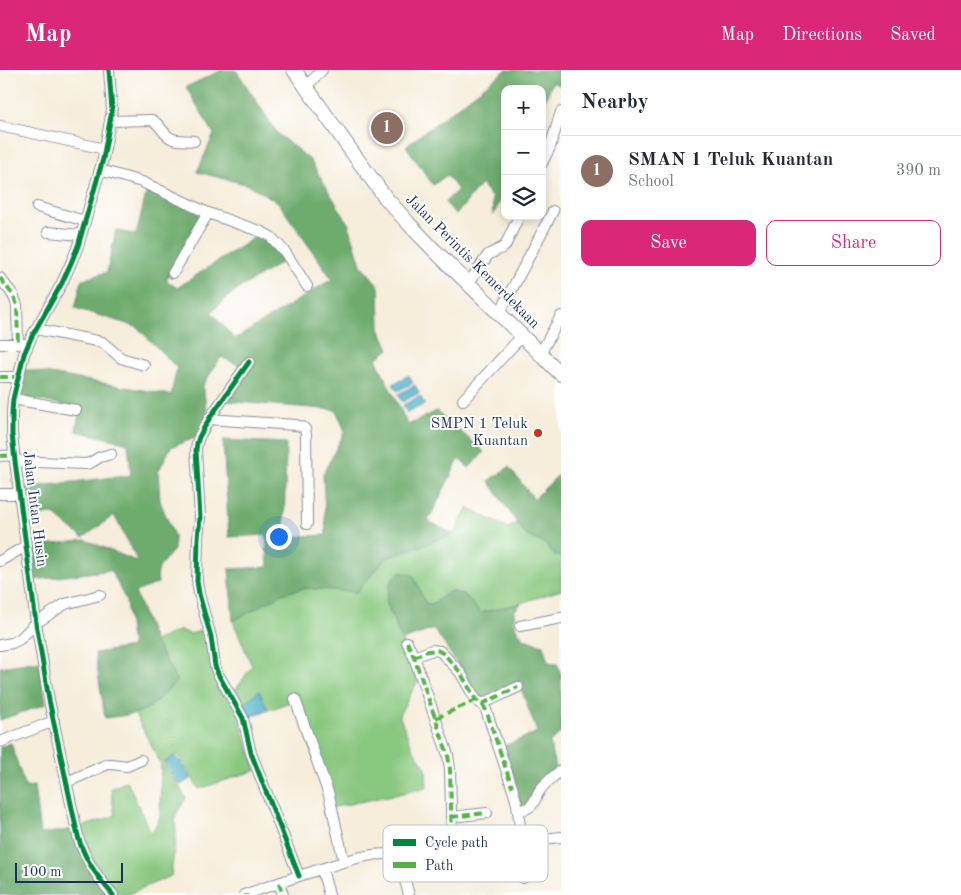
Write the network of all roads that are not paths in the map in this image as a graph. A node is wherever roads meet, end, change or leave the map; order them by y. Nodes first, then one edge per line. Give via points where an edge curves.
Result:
1 (109, 70) edge
2 (294, 70) edge
3 (322, 70) edge
4 (306, 87) junction
5 (561, 112) edge
6 (110, 121) junction
7 (0, 126) edge
8 (194, 141) dead end
9 (105, 149) junction
10 (546, 154) edge
11 (100, 170) junction
12 (37, 207) dead end
13 (553, 211) dead end
14 (208, 213) junction
15 (517, 220) edge
16 (85, 221) junction
17 (48, 232) dead end
18 (81, 235) junction
19 (173, 273) dead end
20 (0, 278) edge
21 (468, 284) junction
22 (307, 286) dead end
23 (499, 314) junction
24 (561, 316) edge
25 (36, 329) junction
26 (522, 336) junction
27 (0, 344) edge
28 (23, 344) junction
29 (540, 354) junction
30 (249, 362) dead end
31 (144, 365) dead end
32 (559, 368) edge
33 (0, 377) edge
34 (18, 377) junction
35 (13, 399) junction
36 (463, 400) dead end
37 (76, 410) dead end
38 (209, 419) junction
39 (111, 454) dead end
40 (0, 456) edge
41 (15, 458) junction
42 (0, 494) edge
43 (19, 494) junction
44 (307, 524) dead end
45 (26, 546) junction
46 (0, 561) edge
47 (100, 595) dead end
48 (561, 618) edge
49 (36, 623) junction
50 (520, 626) dead end
51 (407, 642) dead end
52 (0, 645) edge
53 (414, 657) junction
54 (518, 686) dead end
55 (295, 700) dead end
56 (482, 704) junction
57 (54, 721) junction
58 (0, 742) edge
59 (141, 760) dead end
60 (561, 770) edge
61 (67, 782) junction
62 (518, 811) junction
63 (488, 813) dead end
64 (451, 817) junction
65 (451, 825) edge
66 (520, 825) edge
67 (561, 837) edge
68 (548, 838) edge
69 (383, 854) edge
70 (344, 862) junction
71 (322, 869) junction
72 (300, 876) junction
73 (405, 882) edge
74 (279, 883) junction
75 (113, 895) edge
76 (245, 895) edge
77 (283, 895) edge
78 (329, 895) edge
79 (409, 895) edge

1 - 6 street, Jalan Intan Husin
2 - 4 highway, Jalan Perintis Kemerdekaan
3 - 4 street
4 - 21 highway, Jalan Perintis Kemerdekaan via 385,197
5 - 10 street
6 - 8 street via 152,120 168,136
6 - 9 street, Jalan Intan Husin
7 - 9 street
9 - 11 street, Jalan Intan Husin
11 - 14 street via 142,182
11 - 16 street, Jalan Intan Husin
12 - 16 street
13 - 23 street
14 - 19 street
14 - 22 street via 271,237
15 - 21 street via 505,246 488,255
16 - 18 street, Jalan Intan Husin
17 - 18 street
18 - 25 street, Jalan Intan Husin via 62,283
20 - 28 street via 17,305
21 - 23 highway, Jalan Perintis Kemerdekaan
23 - 26 highway, Jalan Perintis Kemerdekaan
24 - 29 street
25 - 28 street, Jalan Intan Husin
25 - 31 street via 102,342 121,358
26 - 29 highway, Jalan Perintis Kemerdekaan
26 - 36 street
27 - 28 street
28 - 34 street, Jalan Intan Husin
29 - 32 highway, Jalan Perintis Kemerdekaan
30 - 38 street
33 - 34 street
34 - 35 street, Jalan Intan Husin
35 - 37 street
35 - 41 street, Jalan Intan Husin
38 - 44 street via 296,425 304,429
38 - 72 street via 196,450 200,518 199,594 215,666 243,718 251,753
39 - 41 street via 84,464
40 - 41 street
41 - 43 street, Jalan Intan Husin
42 - 43 street
43 - 45 street, Jalan Intan Husin
45 - 46 street
45 - 49 street, Jalan Intan Husin
47 - 49 street via 65,604
48 - 50 street
49 - 52 street via 20,639
49 - 57 street, Jalan Intan Husin
51 - 53 street
53 - 56 street via 432,650 440,651 460,672 476,700
53 - 64 street via 448,755
54 - 56 street
55 - 70 street via 329,795
56 - 62 street
57 - 58 street
57 - 61 street, Jalan Intan Husin
59 - 61 street via 127,766 108,764
60 - 62 street via 541,790 535,802
61 - 75 street, Jalan Intan Husin via 82,850
62 - 66 street
63 - 64 street
64 - 65 street
67 - 68 street
69 - 70 street
70 - 71 street
71 - 72 street
71 - 78 street
72 - 74 street
73 - 79 street
74 - 76 street
74 - 77 street

